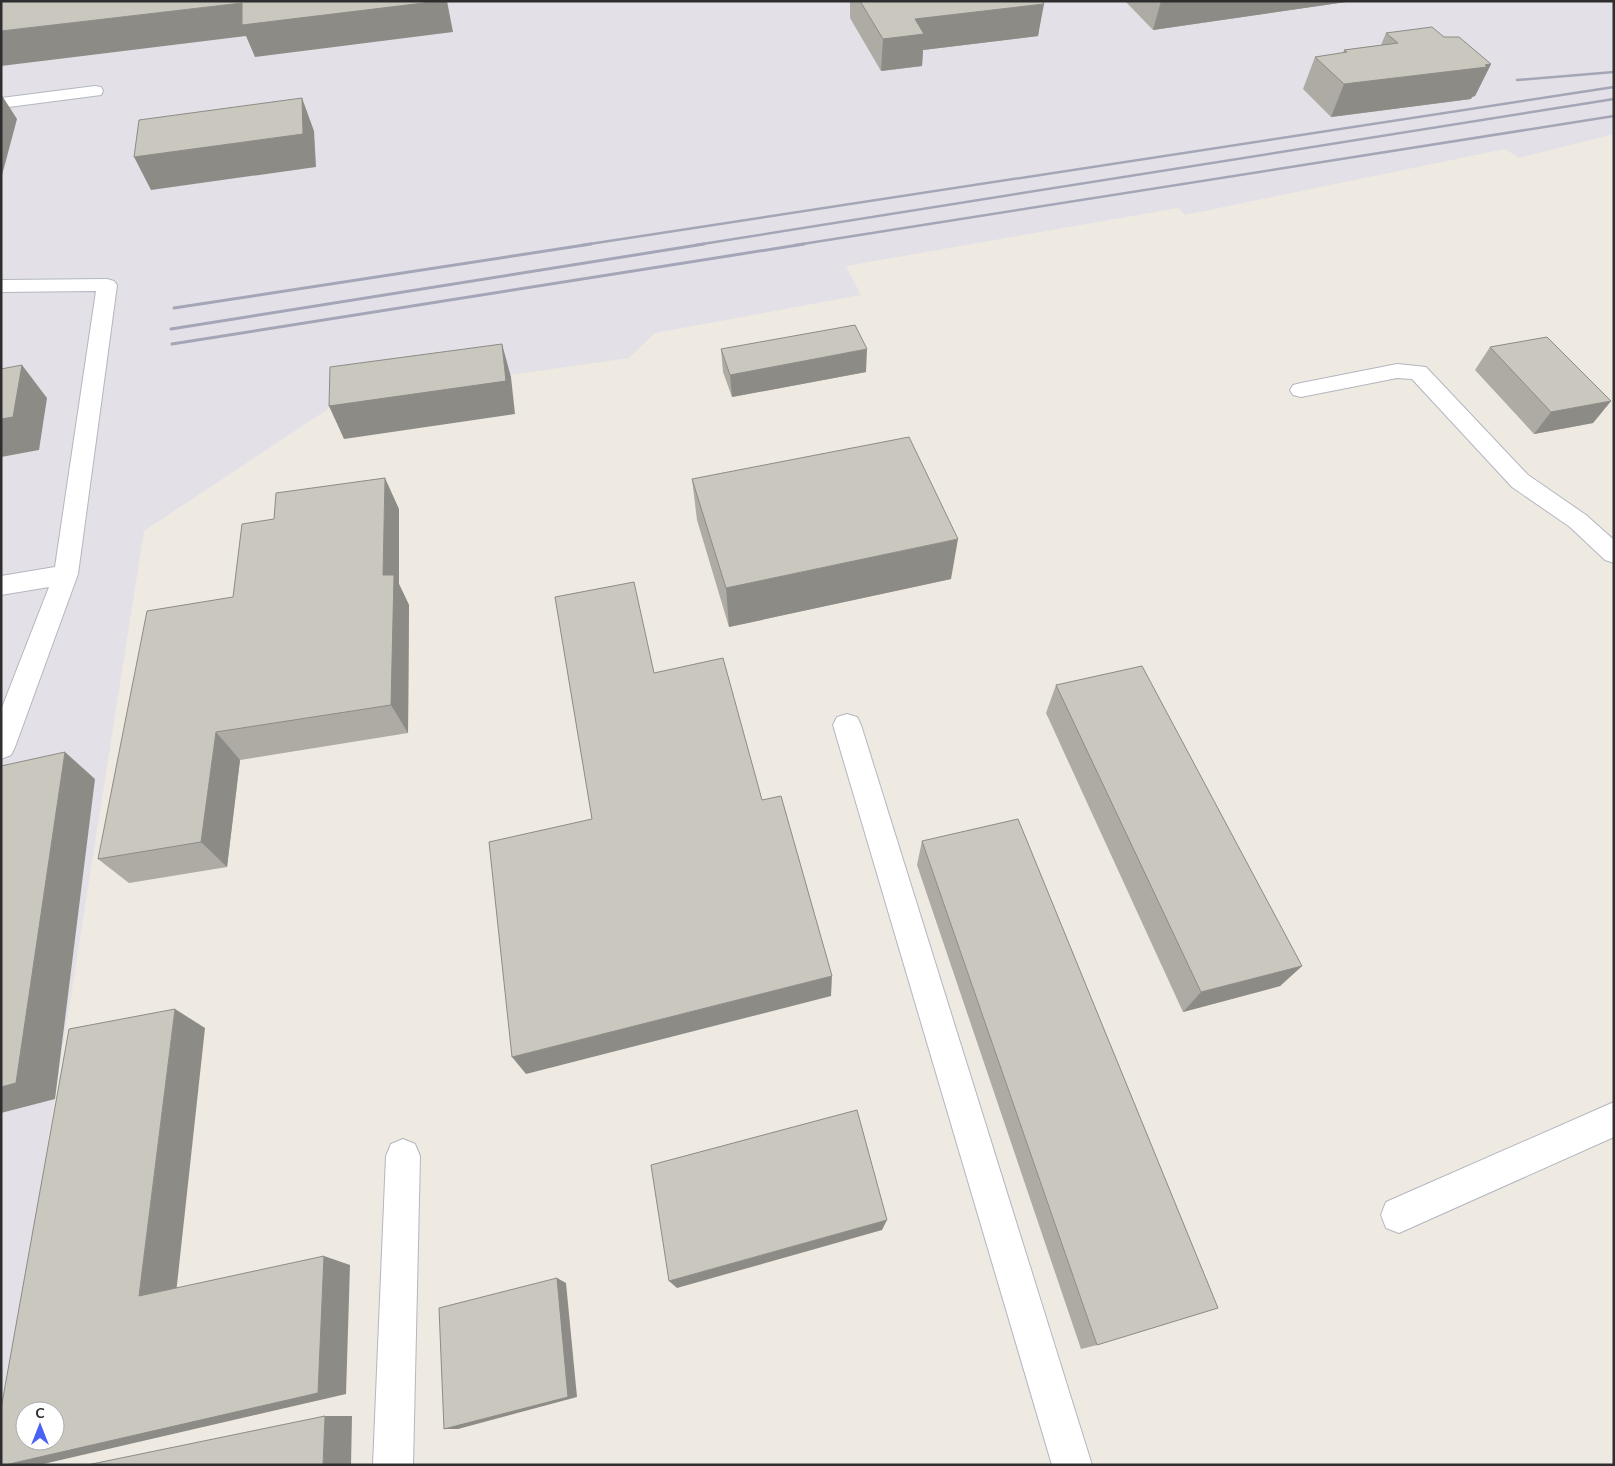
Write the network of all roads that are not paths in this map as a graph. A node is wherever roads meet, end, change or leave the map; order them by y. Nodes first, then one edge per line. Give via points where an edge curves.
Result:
1 (95, 91) dead end
2 (1, 103) edge
3 (1, 286) edge
4 (1300, 390) dead end
5 (1614, 554) edge
6 (66, 574) junction
7 (1, 586) edge
8 (847, 725) dead end
9 (1, 747) edge
10 (1614, 1118) edge
11 (403, 1156) dead end
12 (1399, 1215) dead end
13 (393, 1465) edge
14 (1072, 1465) edge

1 - 2 lane
3 - 6 lane via 107,285
4 - 5 lane via 1397,371 1418,372 1520,480 1578,521
6 - 7 lane
6 - 9 lane
8 - 14 lane
10 - 12 lane
11 - 13 lane

